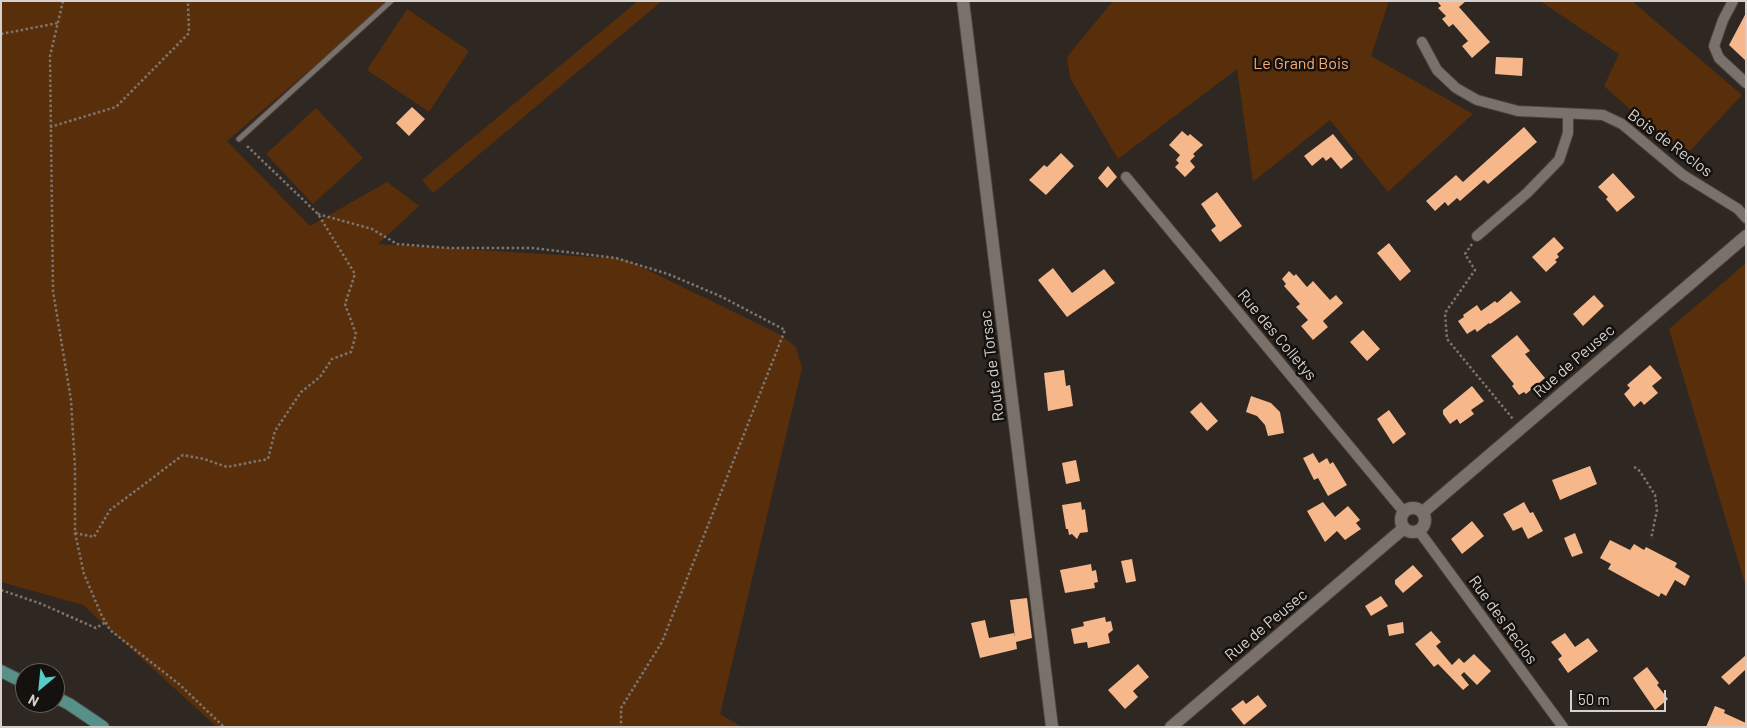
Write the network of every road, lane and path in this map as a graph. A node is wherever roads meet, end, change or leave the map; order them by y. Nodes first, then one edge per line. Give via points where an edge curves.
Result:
1 (63, 1) edge
2 (190, 1) edge
3 (392, 1) edge
4 (964, 1) edge
5 (1733, 1) edge
6 (58, 23) junction
7 (1, 34) edge
8 (1422, 42) dead end
9 (1746, 83) edge
10 (1568, 114) junction
11 (50, 127) junction
12 (239, 139) joint
13 (1126, 177) dead end
14 (318, 214) junction
15 (1746, 218) edge
16 (1477, 236) joint
17 (1746, 236) edge
18 (1520, 428) junction
19 (1634, 467) dead end
20 (1404, 512) junction
21 (1423, 512) junction
22 (1404, 528) junction
23 (1419, 531) junction
24 (75, 534) junction
25 (1651, 538) dead end
26 (1, 590) edge
27 (106, 622) junction
28 (1, 671) edge
29 (15, 677) edge
30 (65, 702) edge
31 (103, 727) edge
32 (224, 727) edge
33 (621, 727) edge
34 (1052, 727) edge
35 (1171, 727) edge
36 (1564, 727) edge

1 - 6 path
2 - 11 path via 189,33 116,107
3 - 12 lane
4 - 34 street, Route de Torsac
5 - 9 street via 1714,46 1719,58
6 - 7 path
6 - 11 path via 50,56
8 - 10 street, Bois de Reclos via 1437,70 1456,88 1477,100 1518,111
10 - 15 street, Bois de Reclos via 1603,115 1622,124 1683,175 1738,209
10 - 16 street via 1568,133 1559,160
11 - 24 path via 53,291 71,400
12 - 14 path
13 - 20 street, Rue des Colletys
14 - 24 path via 355,274 346,304 356,334 351,352 332,359 320,377 301,392 275,431 268,459 227,467 183,455 110,510 94,537
14 - 33 path via 372,229 397,244 533,248 616,258 668,274 720,296 785,330 662,642 621,708
16 - 18 path via 1465,254 1475,270 1445,313 1447,339
17 - 18 street, Rue de Peusec
18 - 21 street, Rue de Peusec
19 - 25 path via 1655,494 1657,510
20 - 21 street via 1416,508
20 - 22 street via 1401,518
21 - 23 street via 1426,522
22 - 23 street
22 - 35 street, Rue de Peusec
23 - 36 street, Rue des Reclos
24 - 27 path via 84,574
26 - 27 path via 96,628
27 - 32 path via 110,630 179,684
28 - 29 main road
30 - 31 main road

